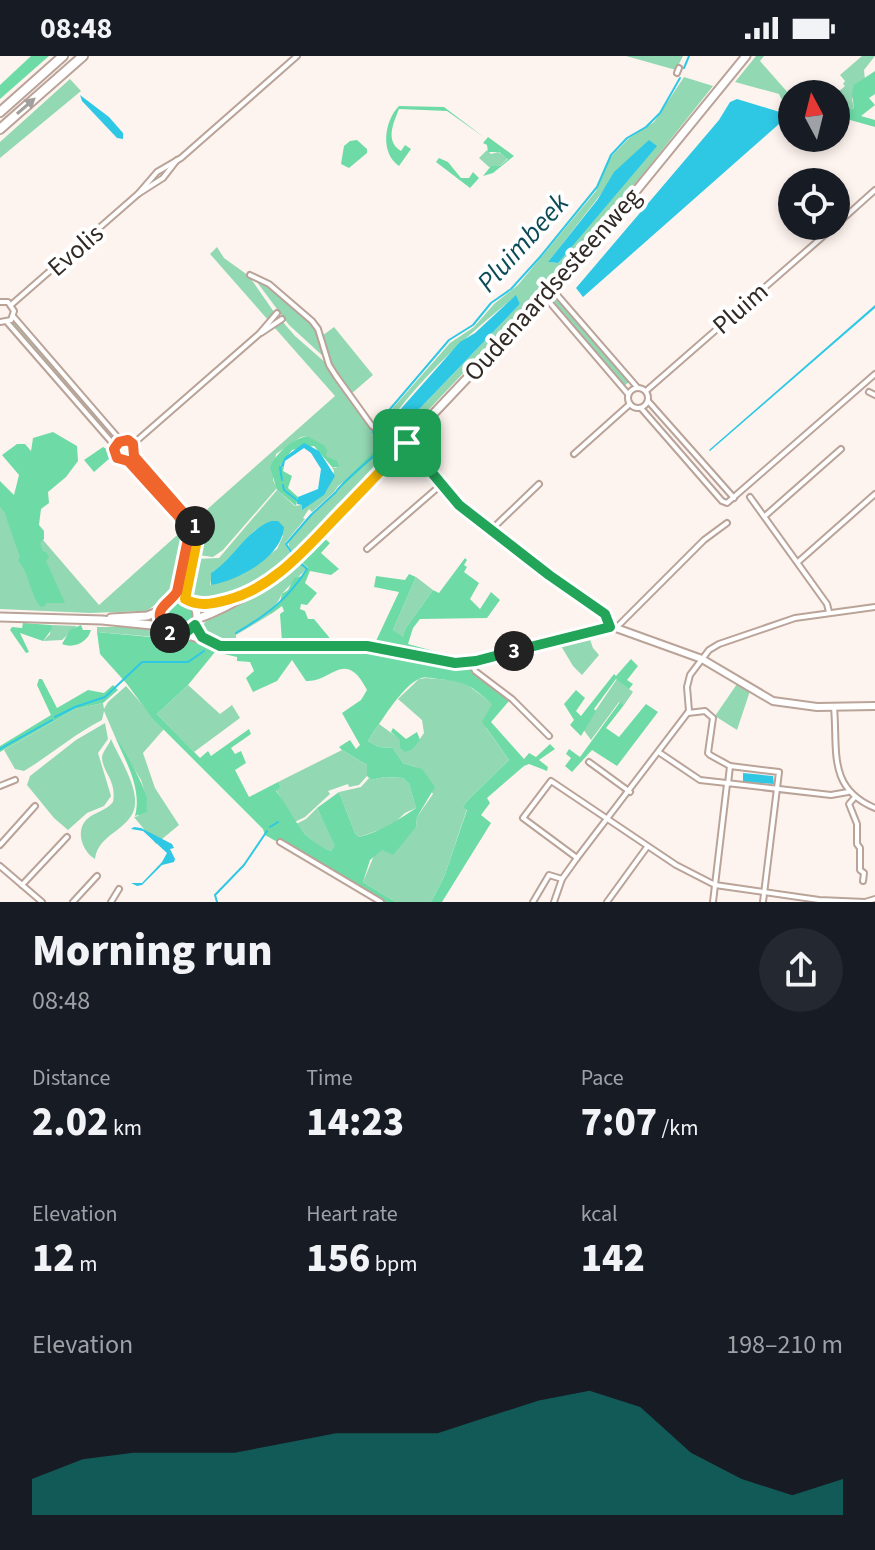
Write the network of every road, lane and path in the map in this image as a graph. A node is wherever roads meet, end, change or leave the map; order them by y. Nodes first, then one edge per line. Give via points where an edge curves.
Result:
1 (63, 56) edge
2 (297, 56) edge
3 (746, 56) edge
4 (80, 59) edge
5 (0, 112) edge
6 (0, 129) edge
7 (875, 190) edge
8 (850, 212) edge
9 (819, 240) edge
10 (250, 275) dead end
11 (552, 289) junction
12 (545, 297) junction
13 (0, 302) edge
14 (11, 305) junction
15 (277, 313) dead end
16 (13, 316) junction
17 (282, 319) dead end
18 (0, 322) edge
19 (7, 322) junction
20 (259, 334) junction
21 (875, 374) edge
22 (637, 387) junction
23 (646, 391) junction
24 (869, 392) dead end
25 (628, 394) junction
26 (875, 395) edge
27 (648, 401) junction
28 (630, 404) junction
29 (641, 408) junction
30 (121, 441) junction
31 (133, 444) junction
32 (406, 444) junction
33 (115, 446) junction
34 (841, 449) dead end
35 (574, 454) dead end
36 (134, 456) junction
37 (128, 461) junction
38 (442, 484) junction
39 (539, 484) dead end
40 (875, 494) edge
41 (750, 497) dead end
42 (734, 498) junction
43 (765, 516) junction
44 (727, 523) dead end
45 (491, 530) junction
46 (367, 549) dead end
47 (798, 562) junction
48 (174, 597) junction
49 (240, 598) junction
50 (189, 601) junction
51 (875, 607) edge
52 (160, 611) junction
53 (829, 612) junction
54 (0, 617) edge
55 (102, 620) junction
56 (196, 622) junction
57 (162, 626) junction
58 (613, 628) junction
59 (184, 634) junction
60 (215, 645) junction
61 (702, 659) junction
62 (474, 661) junction
63 (875, 706) edge
64 (834, 707) junction
65 (688, 713) junction
66 (549, 736) dead end
67 (660, 753) junction
68 (589, 762) dead end
69 (730, 766) junction
70 (15, 780) dead end
71 (727, 784) junction
72 (0, 786) edge
73 (777, 790) junction
74 (630, 792) junction
75 (848, 792) junction
76 (855, 797) junction
77 (35, 806) dead end
78 (875, 808) edge
79 (606, 818) junction
80 (857, 824) junction
81 (863, 824) dead end
82 (67, 837) dead end
83 (280, 842) dead end
84 (0, 845) edge
85 (647, 847) junction
86 (577, 858) junction
87 (0, 866) edge
88 (6, 871) junction
89 (97, 876) dead end
90 (0, 877) edge
91 (562, 879) junction
92 (863, 881) dead end
93 (22, 885) junction
94 (715, 885) junction
95 (119, 889) dead end
96 (764, 894) junction
97 (875, 899) edge
98 (42, 902) edge
99 (73, 902) edge
100 (111, 902) edge
101 (381, 902) edge
102 (533, 902) edge
103 (554, 902) edge
104 (607, 902) edge
105 (713, 902) edge
106 (763, 902) edge

1 - 5 highway
2 - 14 street, Evolis
3 - 11 main road, Oudenaardsesteenweg
6 -> 4 highway
7 - 8 street, Pluim
9 - 23 street, Pluim
10 - 32 street via 269,284 312,321 329,365 370,422
11 - 12 main road, Oudenaardsesteenweg
11 - 22 street
12 - 25 street
12 - 32 main road, Oudenaardsesteenweg
13 - 14 street
14 - 16 street
15 - 20 street
16 - 19 street
16 - 30 street
17 - 20 street
18 - 19 street
19 - 33 street
20 - 31 street
21 - 42 street
22 - 23 street
22 - 25 street
23 - 27 street
24 - 26 street
25 - 28 street
27 - 29 street
27 - 42 street
28 - 29 street
28 - 35 street
29 - 42 street via 722,501
30 - 31 street
30 - 33 street
31 - 36 street
32 - 38 street
32 - 49 main road, Oudenaardsesteenweg via 298,557
33 - 37 street via 117,458
34 - 43 street
36 - 37 street
36 - 50 street via 196,530
37 - 48 street via 188,531
38 - 45 street
38 - 46 street
39 - 45 street
40 - 47 street
41 - 43 street
43 - 47 street
44 - 58 street
45 - 58 street via 605,614
47 - 53 street
48 - 50 main road
48 - 52 main road
49 - 50 main road, Oudenaardsesteenweg via 208,604
49 - 56 main road, Oudenaardsesteenweg
50 - 56 main road
51 - 53 street
52 - 55 main road
52 - 57 main road
53 - 61 street via 733,638
54 - 55 main road
55 - 57 main road
56 - 59 main road
56 - 60 main road via 202,637
57 - 59 main road
58 - 61 main road
58 - 62 main road
59 - 60 main road
60 - 62 main road via 367,646 429,659
61 - 64 main road via 773,701
61 - 65 street via 688,682
62 - 66 street via 474,670
63 - 64 main road
64 - 75 street via 838,770
65 - 67 street
65 - 69 street via 705,711 713,718 708,753
67 - 71 street via 700,780
67 - 74 street
68 - 74 street
69 - 71 street
69 - 73 street via 779,772
70 - 72 street
71 - 73 street
71 - 94 street
73 - 75 street
73 - 96 street
74 - 79 street
75 - 76 street
76 - 78 street
76 - 80 street via 849,804
77 - 84 street
79 - 85 street
79 - 86 street
79 - 86 street via 554,781 524,816
80 - 81 street
80 - 92 street
82 - 93 street
83 - 101 street
85 - 94 street
85 - 104 street
86 - 91 street
87 - 88 street
88 - 90 street
88 - 93 street
89 - 99 street
91 - 102 street via 549,875
91 - 103 street
93 - 98 street
94 - 96 street
94 - 105 street
95 - 100 street
96 - 97 street
96 - 106 street

